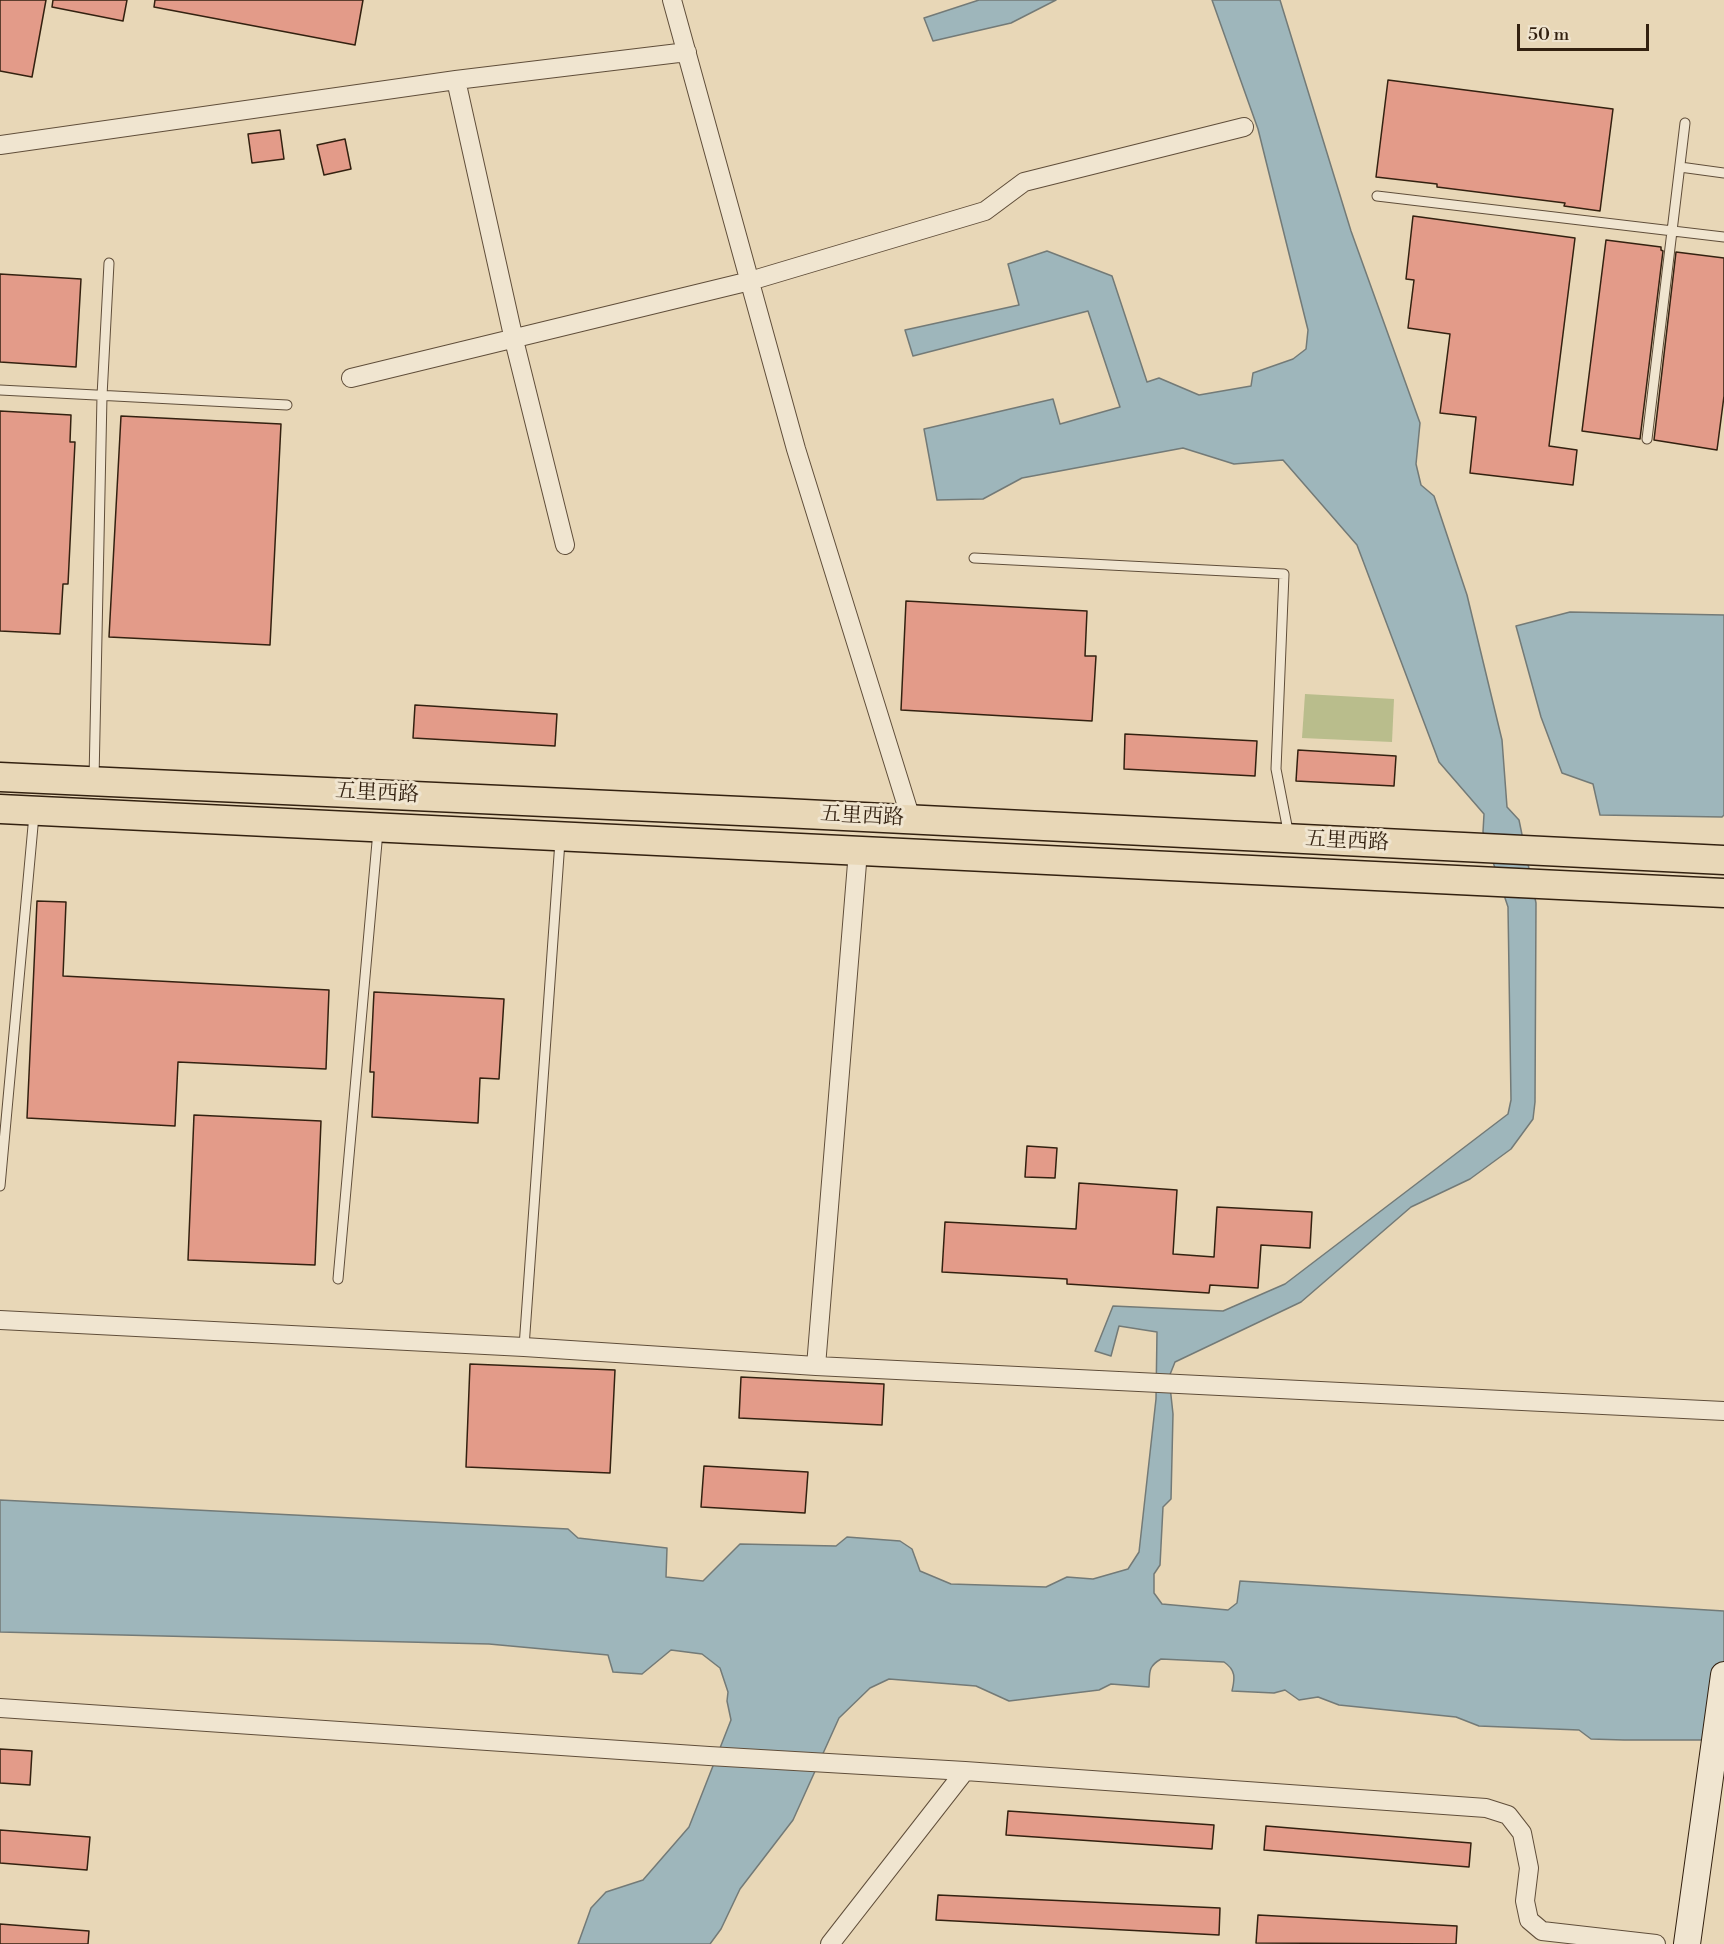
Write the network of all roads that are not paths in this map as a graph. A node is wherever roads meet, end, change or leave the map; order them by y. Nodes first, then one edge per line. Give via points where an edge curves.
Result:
1 (672, 0) edge
2 (687, 52) junction
3 (456, 80) junction
4 (1685, 123) dead end
5 (1244, 127) dead end
6 (0, 145) edge
7 (1680, 167) junction
8 (1724, 173) edge
9 (1377, 196) dead end
10 (1672, 230) junction
11 (1724, 237) edge
12 (109, 263) dead end
13 (750, 281) junction
14 (514, 340) junction
15 (351, 378) dead end
16 (0, 390) edge
17 (102, 396) junction
18 (287, 405) dead end
19 (1647, 439) dead end
20 (565, 545) dead end
21 (974, 558) dead end
22 (0, 777) edge
23 (94, 781) junction
24 (0, 809) edge
25 (35, 811) junction
26 (911, 819) junction
27 (378, 828) junction
28 (560, 836) junction
29 (1290, 839) junction
30 (858, 851) junction
31 (1724, 860) edge
32 (1724, 893) edge
33 (0, 1186) edge
34 (338, 1280) dead end
35 (0, 1320) edge
36 (524, 1347) junction
37 (816, 1366) junction
38 (1724, 1411) edge
39 (1724, 1674) edge
40 (0, 1708) edge
41 (965, 1771) junction
42 (830, 1944) edge
43 (1656, 1944) edge
44 (1687, 1944) edge

1 - 2 street
2 - 3 street
2 - 13 street
3 - 6 street
3 - 14 street
4 - 7 lane
5 - 13 street via 1024,182 985,211
7 - 8 lane
7 - 10 lane
9 - 10 lane
10 - 11 lane
10 - 19 lane
12 - 17 lane
13 - 14 street
13 - 26 street via 796,449
14 - 15 street
14 - 20 street
16 - 17 lane
17 - 18 lane
17 - 23 lane
21 - 29 lane via 1284,574 1276,769
22 - 23 main road, 五里西路
23 - 26 main road, 五里西路
24 - 25 main road, 五里西路
25 - 27 main road, 五里西路
25 - 33 lane
26 - 29 main road, 五里西路
27 - 28 main road, 五里西路
27 - 34 lane
28 - 30 main road, 五里西路
28 - 36 lane
29 - 31 main road, 五里西路
30 - 32 main road, 五里西路
30 - 37 street
35 - 36 street
36 - 37 street
37 - 38 street
39 - 44 main road
40 - 41 street
41 - 42 street
41 - 43 street via 1486,1809 1508,1815 1522,1833 1529,1868 1525,1901 1529,1920 1542,1931

